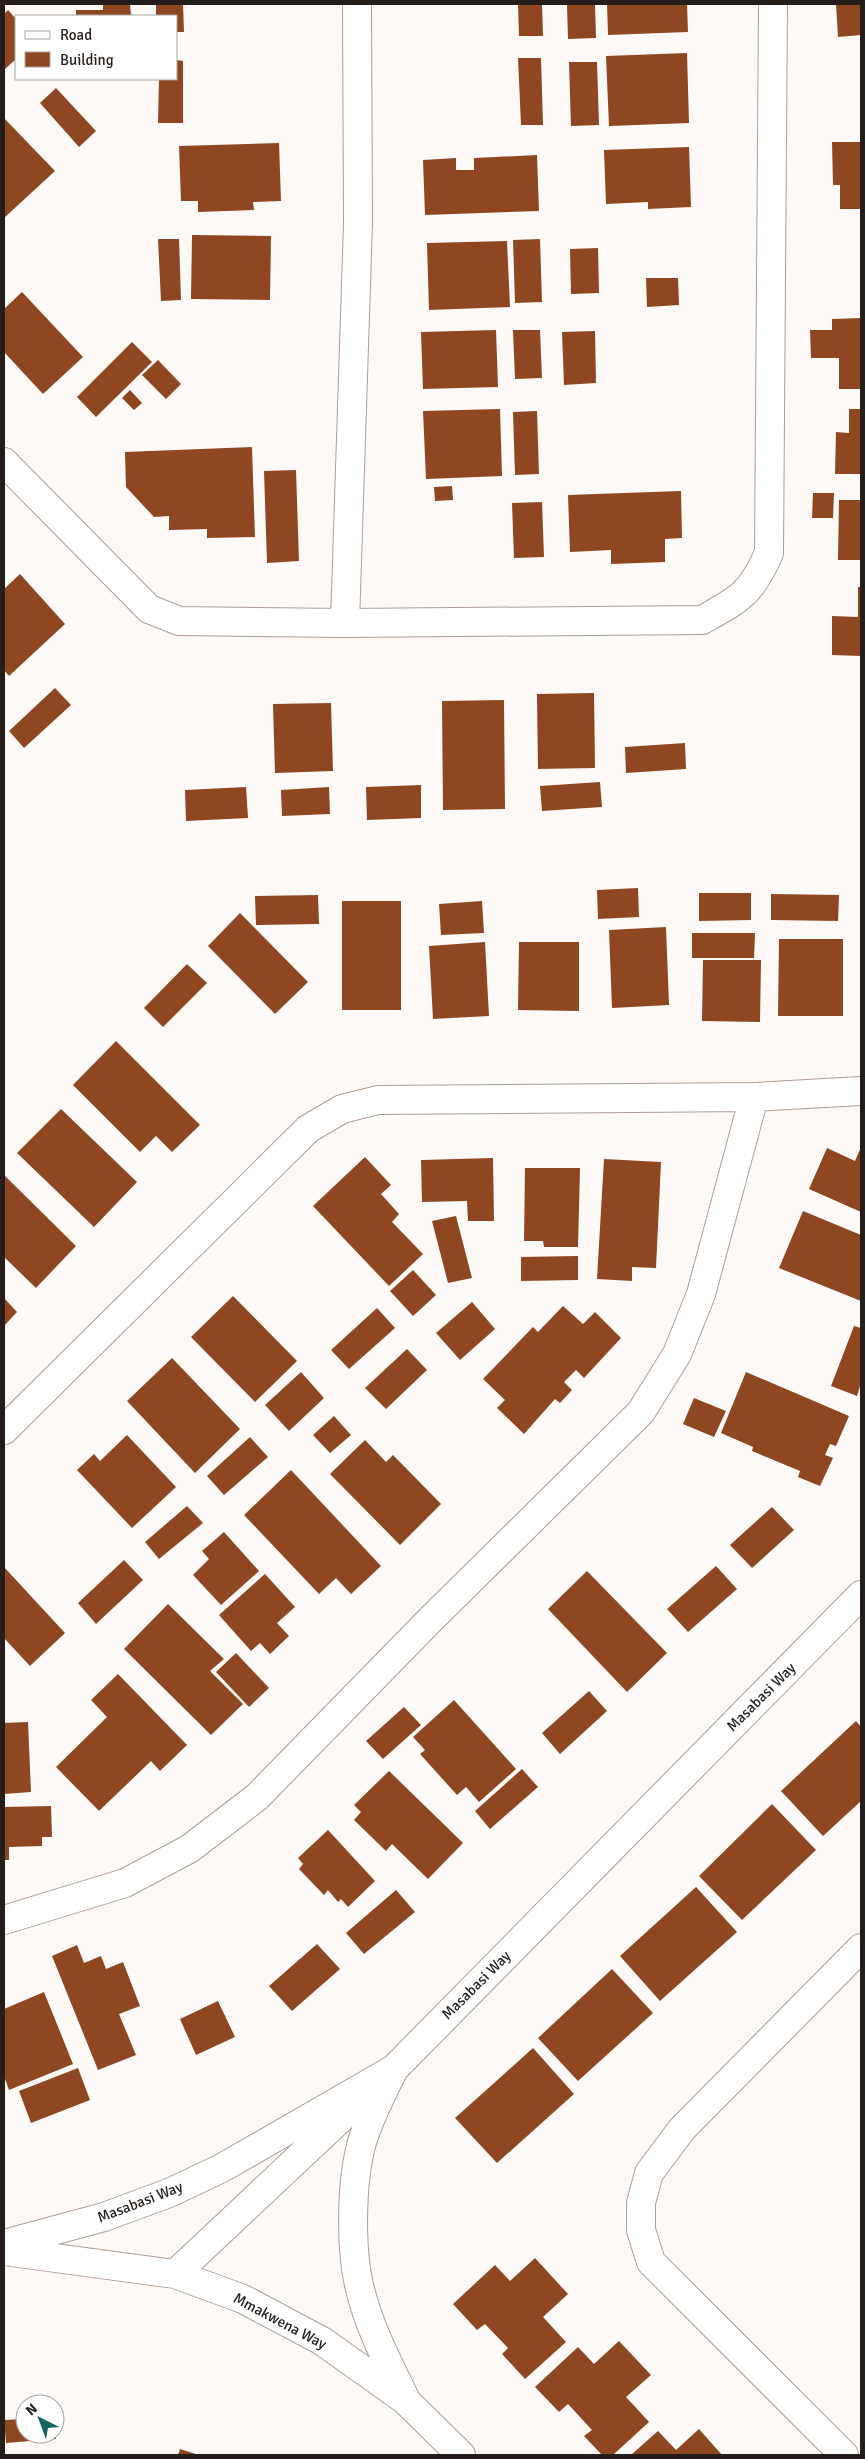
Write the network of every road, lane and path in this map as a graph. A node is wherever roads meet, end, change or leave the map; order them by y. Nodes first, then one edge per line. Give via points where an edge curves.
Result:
1 (357, 4) edge
2 (773, 4) edge
3 (4, 462) edge
4 (346, 623) junction
5 (861, 1090) edge
6 (754, 1097) junction
7 (4, 1430) edge
8 (861, 1596) edge
9 (4, 1920) edge
10 (861, 1948) edge
11 (394, 2069) junction
12 (4, 2244) edge
13 (4, 2251) edge
14 (175, 2274) junction
15 (405, 2400) junction
16 (461, 2455) edge
17 (844, 2455) edge

1 - 4 street via 358,223
2 - 4 street via 769,553 757,580 737,601 702,620
3 - 4 street via 149,609 179,621
5 - 6 street
6 - 7 street via 378,1100 342,1109 308,1129
6 - 9 street via 701,1294 677,1354 641,1412 431,1619 257,1797 189,1849 124,1883
8 - 11 street, Masabasi Way
10 - 17 street via 682,2130 649,2173 641,2203 641,2230 651,2262
11 - 12 street, Masabasi Way via 222,2168 169,2193 104,2217
11 - 14 street
11 - 15 street via 374,2107 362,2144 353,2201 354,2250 359,2288 372,2327
13 - 14 street, Mmakwena Way
14 - 15 street, Mmakwena Way via 243,2299 322,2341
15 - 16 street, Mmakwena Way

